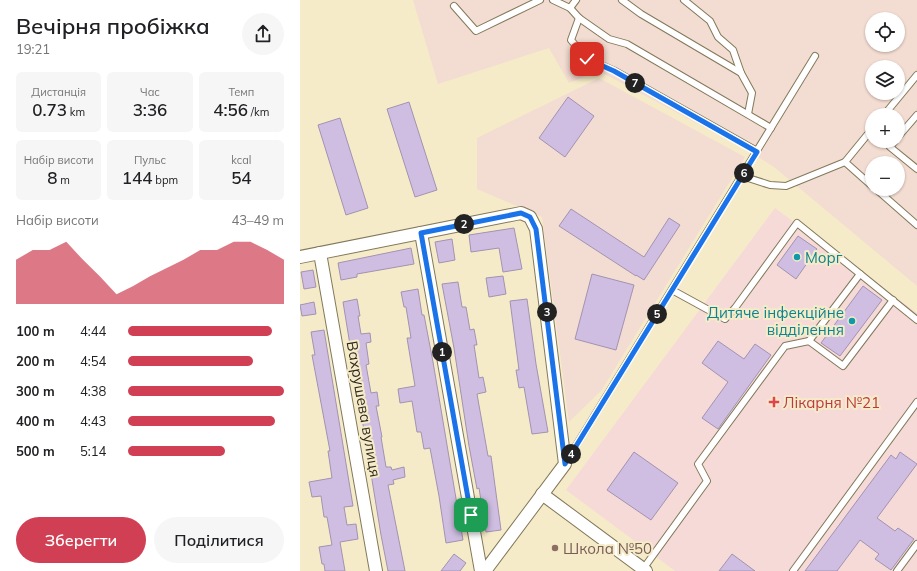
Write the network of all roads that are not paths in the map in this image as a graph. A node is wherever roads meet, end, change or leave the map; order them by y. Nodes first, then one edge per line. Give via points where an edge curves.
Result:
1 (540, 0) edge
2 (553, 0) edge
3 (576, 0) edge
4 (622, 0) edge
5 (684, 0) edge
6 (454, 6) dead end
7 (570, 8) junction
8 (579, 18) junction
9 (815, 56) dead end
10 (741, 73) junction
11 (917, 75) edge
12 (890, 108) edge
13 (748, 114) junction
14 (917, 115) edge
15 (771, 128) junction
16 (905, 129) edge
17 (865, 138) edge
18 (891, 148) edge
19 (757, 152) junction
20 (845, 162) junction
21 (916, 167) edge
22 (742, 176) junction
23 (865, 180) edge
24 (884, 196) edge
25 (917, 225) edge
26 (421, 233) junction
27 (320, 252) junction
28 (300, 257) edge
29 (860, 274) junction
30 (672, 290) junction
31 (893, 300) junction
32 (917, 320) edge
33 (809, 341) junction
34 (917, 402) edge
35 (565, 464) junction
36 (542, 494) junction
37 (917, 544) edge
38 (644, 570) edge
39 (376, 571) edge
40 (480, 571) edge
41 (485, 571) edge
42 (793, 571) edge
43 (897, 571) edge

1 - 6 lane via 476,31
2 - 7 lane
3 - 7 lane
4 - 10 lane
5 - 10 lane via 710,21 718,37 733,50
7 - 8 lane
8 - 13 lane via 609,39 627,44
8 - 19 lane via 571,40 587,59 614,71
9 - 15 lane
10 - 13 lane via 752,93
11 - 12 lane
13 - 15 lane
14 - 16 lane
15 - 19 lane
17 - 20 lane
18 - 21 lane
19 - 22 lane
20 - 22 lane via 786,186 770,185
20 - 23 lane
22 - 30 lane
24 - 25 lane
26 - 27 street
26 - 35 street via 521,213 530,217 536,229
26 - 40 street
27 - 28 street
27 - 39 street, Вахрушева вулиця
29 - 30 lane via 797,223 736,308 725,319
29 - 31 lane
29 - 33 lane
30 - 35 lane
31 - 32 lane
31 - 33 lane via 842,366
33 - 38 lane via 785,346 698,464 707,481
34 - 42 lane
35 - 36 street
36 - 38 street
36 - 41 street
37 - 43 lane

